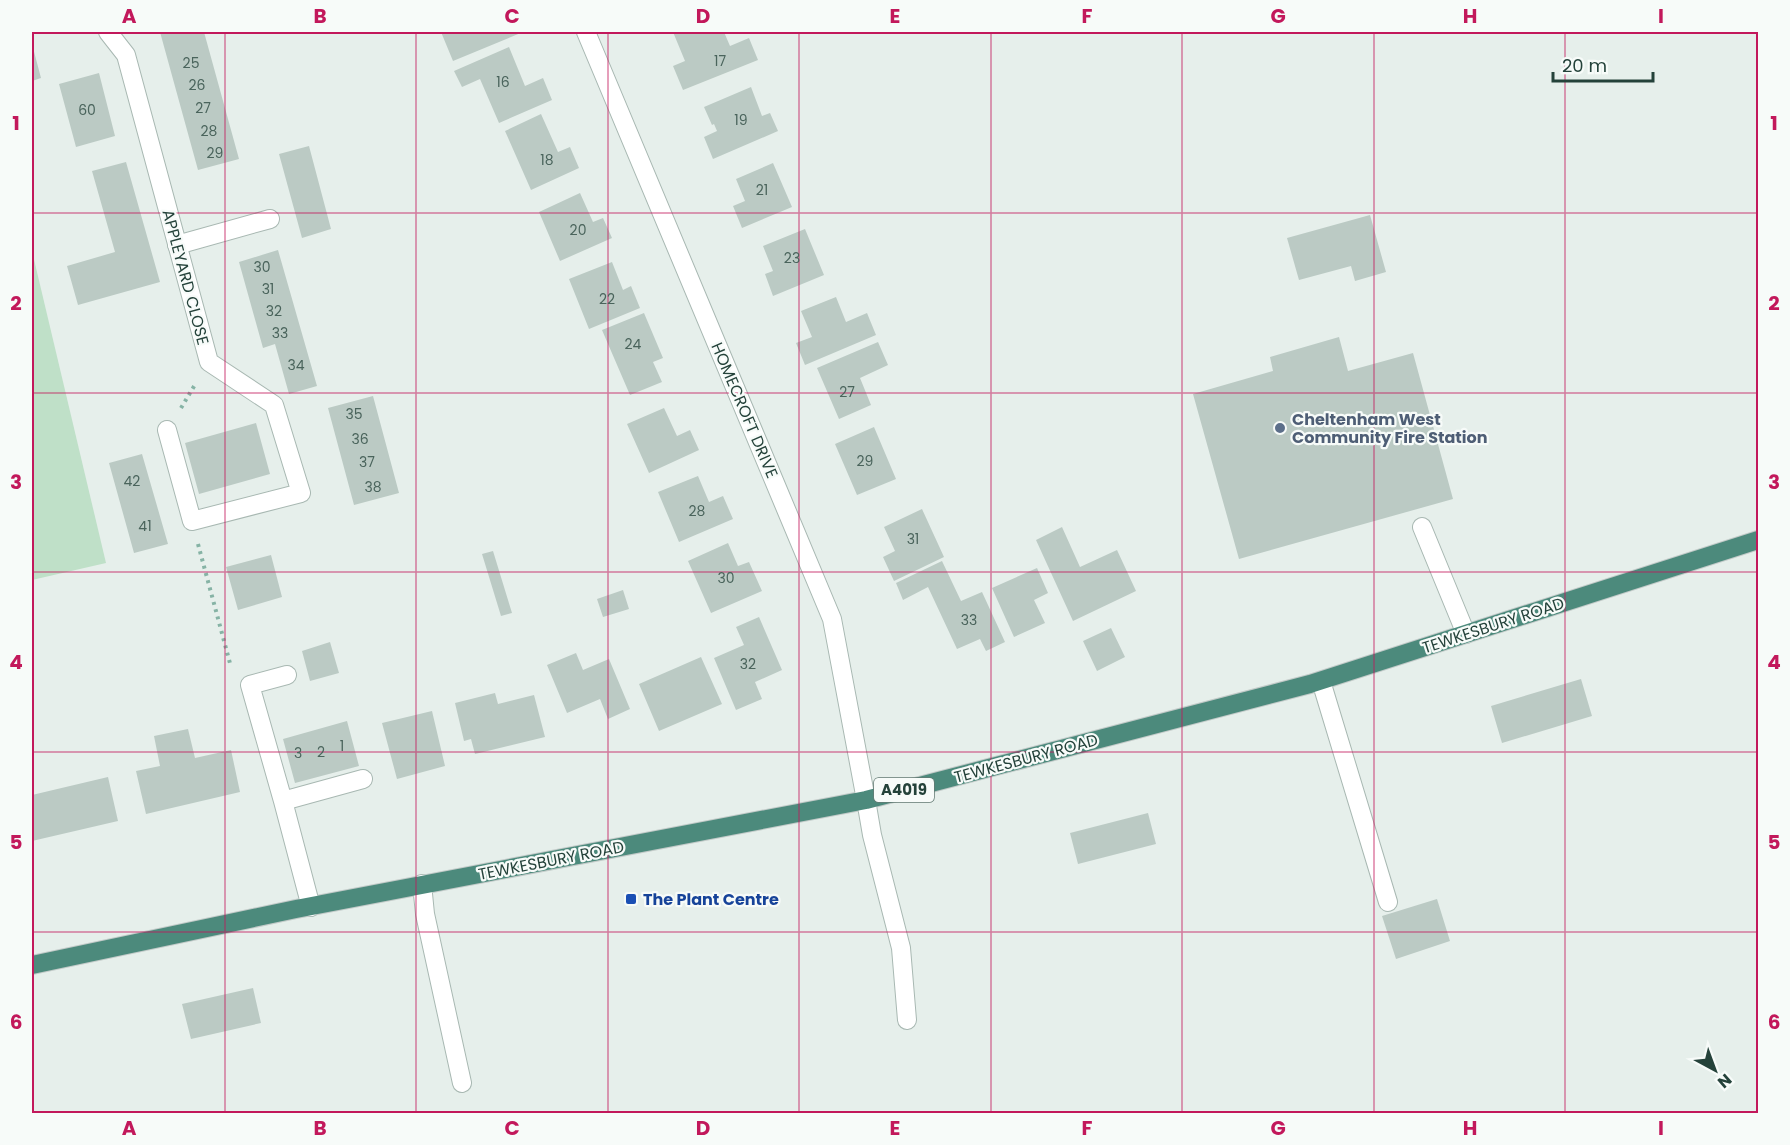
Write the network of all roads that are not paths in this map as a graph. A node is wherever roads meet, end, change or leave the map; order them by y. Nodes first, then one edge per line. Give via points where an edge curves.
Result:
1 (108, 32) edge
2 (586, 32) edge
3 (270, 219) dead end
4 (177, 245) junction
5 (167, 430) road end
6 (1422, 527) dead end
7 (1758, 540) edge
8 (1466, 634) junction
9 (287, 675) dead end
10 (1321, 681) junction
11 (363, 779) dead end
12 (866, 800) junction
13 (284, 801) junction
14 (422, 884) junction
15 (1388, 902) dead end
16 (311, 907) junction
17 (32, 965) edge
18 (907, 1020) dead end
19 (462, 1083) dead end

1 - 4 street, APPLEYARD CLOSE via 126,55
2 - 12 street, HOMECROFT DRIVE via 832,619
3 - 4 street
4 - 5 street, APPLEYARD CLOSE via 209,362 274,405 301,494 192,521
6 - 8 street
7 - 8 highway, TEWKESBURY ROAD / A4019
8 - 10 highway, TEWKESBURY ROAD / A4019
9 - 13 street via 250,685
10 - 12 highway, TEWKESBURY ROAD / A4019
10 - 15 street
11 - 13 street
12 - 14 highway, TEWKESBURY ROAD / A4019
12 - 18 street, HOMECROFT DRIVE via 901,948
13 - 16 street
14 - 16 highway, TEWKESBURY ROAD / A4019
14 - 19 street
16 - 17 highway, TEWKESBURY ROAD / A4019

